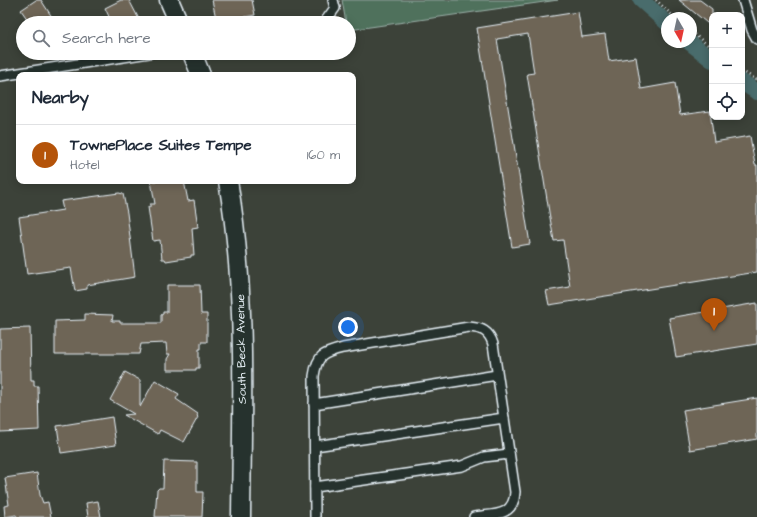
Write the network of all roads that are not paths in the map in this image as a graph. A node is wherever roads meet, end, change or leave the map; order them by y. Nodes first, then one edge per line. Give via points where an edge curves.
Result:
1 (169, 0) edge
2 (333, 0) edge
3 (743, 0) edge
4 (176, 16) edge
5 (329, 16) edge
6 (757, 39) edge
7 (104, 60) edge
8 (195, 60) edge
9 (26, 72) edge
10 (200, 72) edge
11 (16, 74) edge
12 (0, 76) edge
13 (228, 184) edge
14 (497, 376) junction
15 (314, 404) junction
16 (504, 418) junction
17 (315, 446) junction
18 (509, 454) junction
19 (315, 487) junction
20 (241, 517) edge
21 (315, 517) edge
22 (474, 517) edge

1 - 4 street
2 - 5 lane via 334,8
3 - 6 lane
7 - 9 lane
8 - 10 street
11 - 12 lane
13 - 20 street, South Beck Avenue via 241,288
14 - 15 lane
14 - 15 lane via 490,336 480,328 468,327 326,352 316,364
14 - 16 lane
15 - 17 lane
16 - 17 lane
16 - 18 lane
17 - 19 lane
18 - 19 lane via 484,457 462,466
18 - 22 lane via 515,492 511,508 506,512
19 - 21 lane

